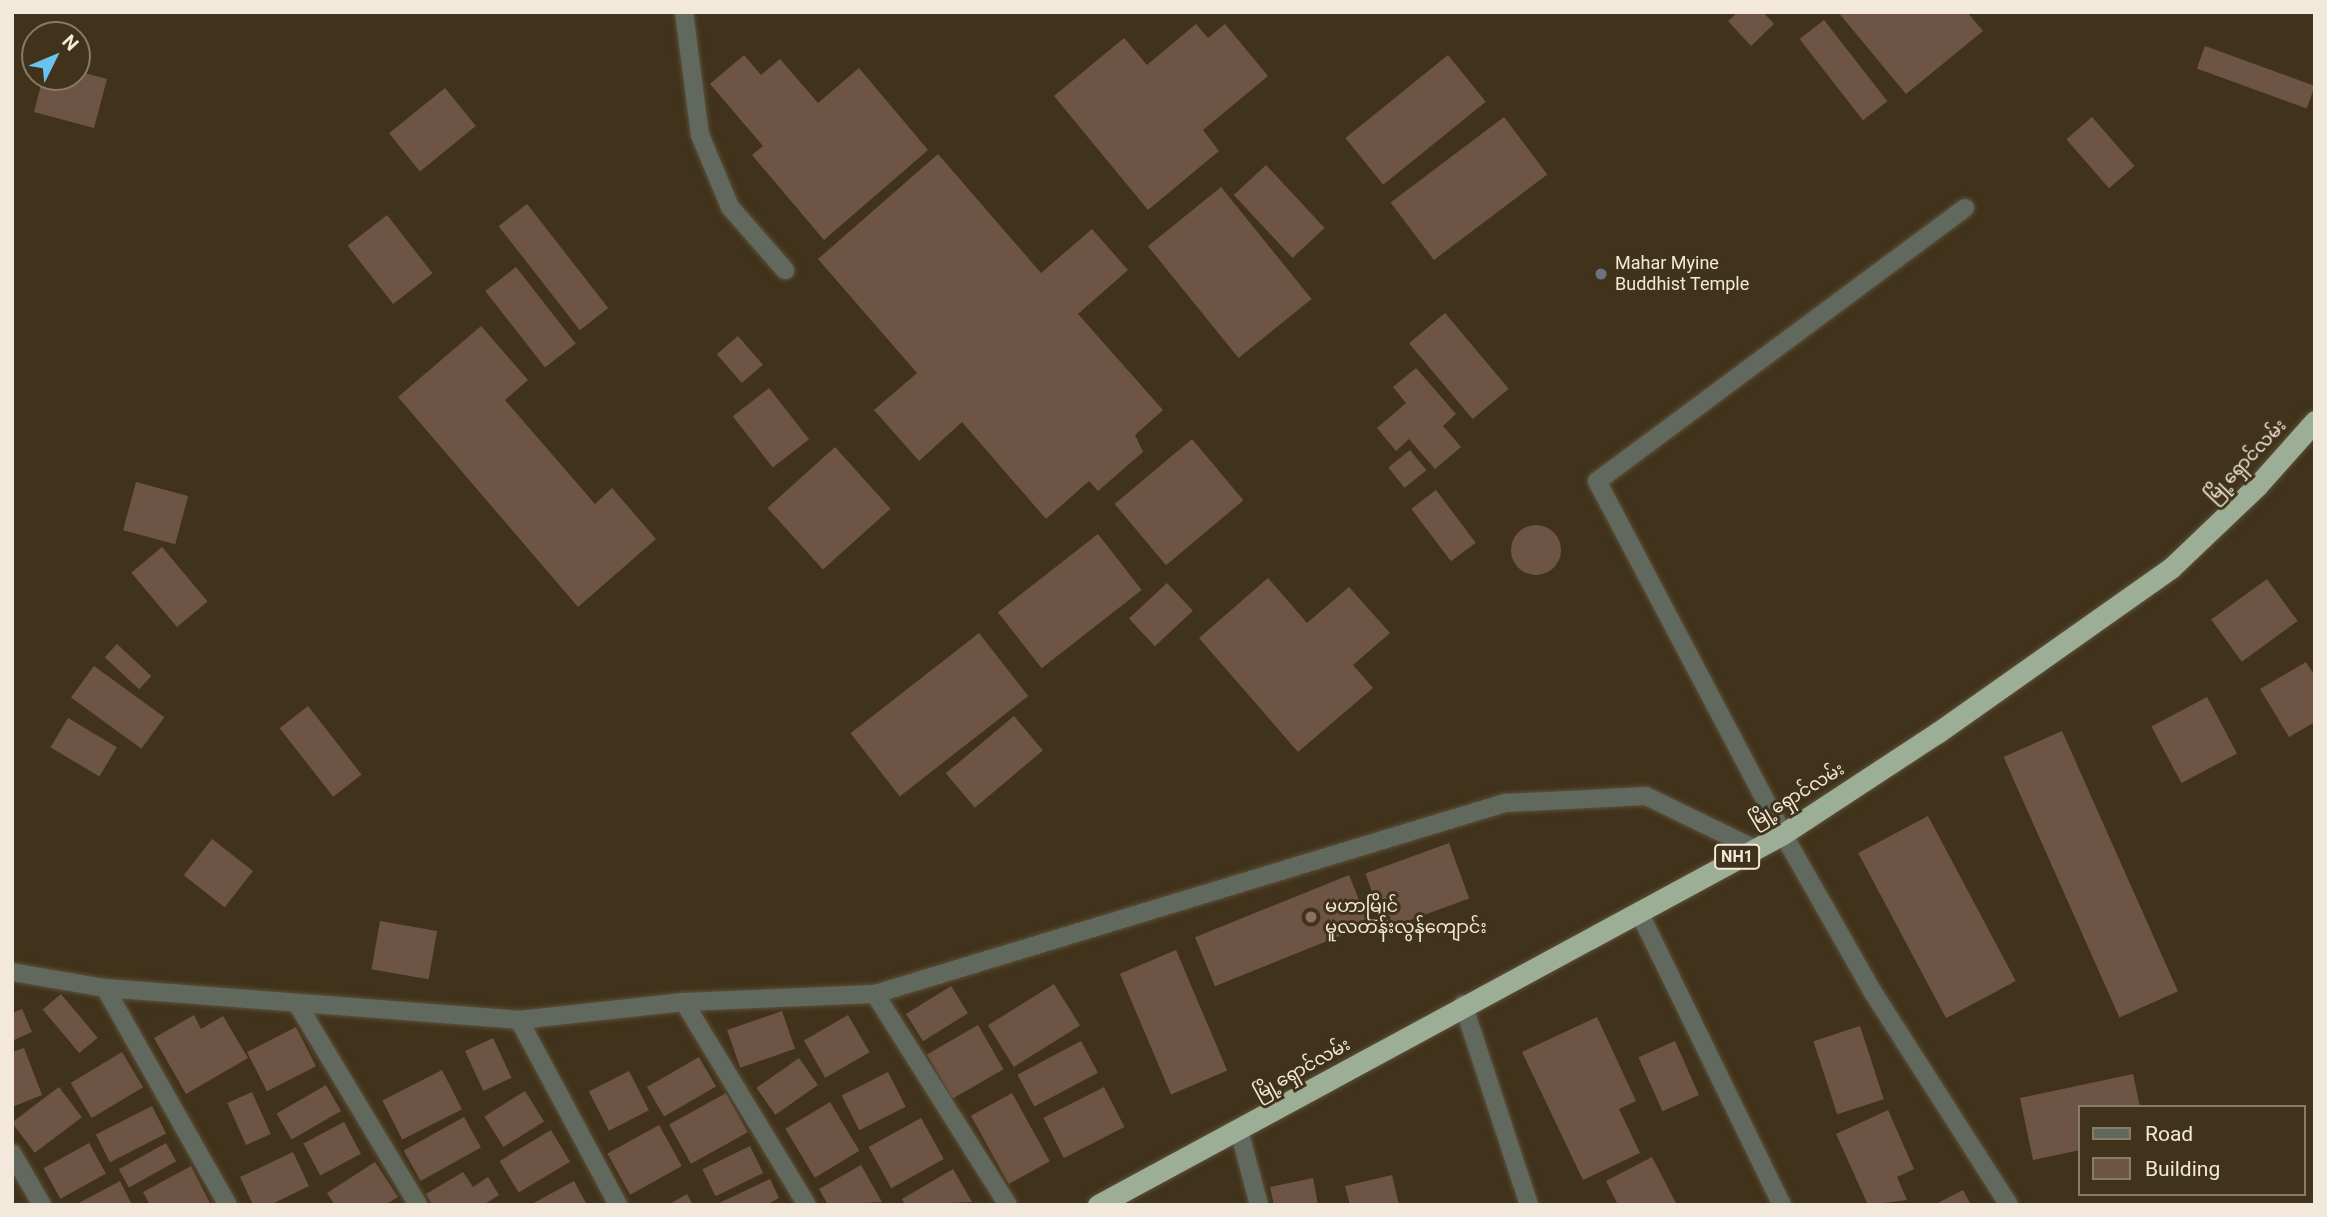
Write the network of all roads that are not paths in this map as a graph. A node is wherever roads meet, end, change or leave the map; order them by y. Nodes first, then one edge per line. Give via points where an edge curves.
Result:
1 (684, 12) edge
2 (1965, 208) dead end
3 (785, 270) dead end
4 (2315, 421) edge
5 (1783, 834) junction
6 (1753, 848) junction
7 (1639, 912) junction
8 (12, 972) edge
9 (106, 988) junction
10 (875, 994) junction
11 (684, 1002) junction
12 (298, 1004) junction
13 (1463, 1004) junction
14 (519, 1020) junction
15 (1239, 1130) junction
16 (12, 1153) edge
17 (42, 1205) edge
18 (228, 1205) edge
19 (418, 1205) edge
20 (618, 1205) edge
21 (807, 1205) edge
22 (1008, 1205) edge
23 (1098, 1205) edge
24 (1259, 1205) edge
25 (1528, 1205) edge
26 (1782, 1205) edge
27 (2008, 1205) edge

1 - 3 street via 701,135 730,206
2 - 5 street via 1597,481
4 - 5 highway, မြို့ရှောင်လမ်း / NH1 via 2257,486 2171,568 1937,733
5 - 6 highway, မြို့ရှောင်လမ်း / NH1
5 - 27 street via 1874,994
6 - 7 highway, မြို့ရှောင်လမ်း / NH1
6 - 10 street via 1646,796 1505,803 1059,942
7 - 13 highway, မြို့ရှောင်လမ်း / NH1
7 - 26 street
8 - 9 street
9 - 12 street
9 - 18 street
10 - 11 street
10 - 22 street
11 - 14 street
11 - 21 street
12 - 14 street
12 - 19 street
13 - 15 highway, မြို့ရှောင်လမ်း / NH1
13 - 25 street
14 - 20 street
15 - 23 highway, မြို့ရှောင်လမ်း / NH1
15 - 24 street
16 - 17 street

